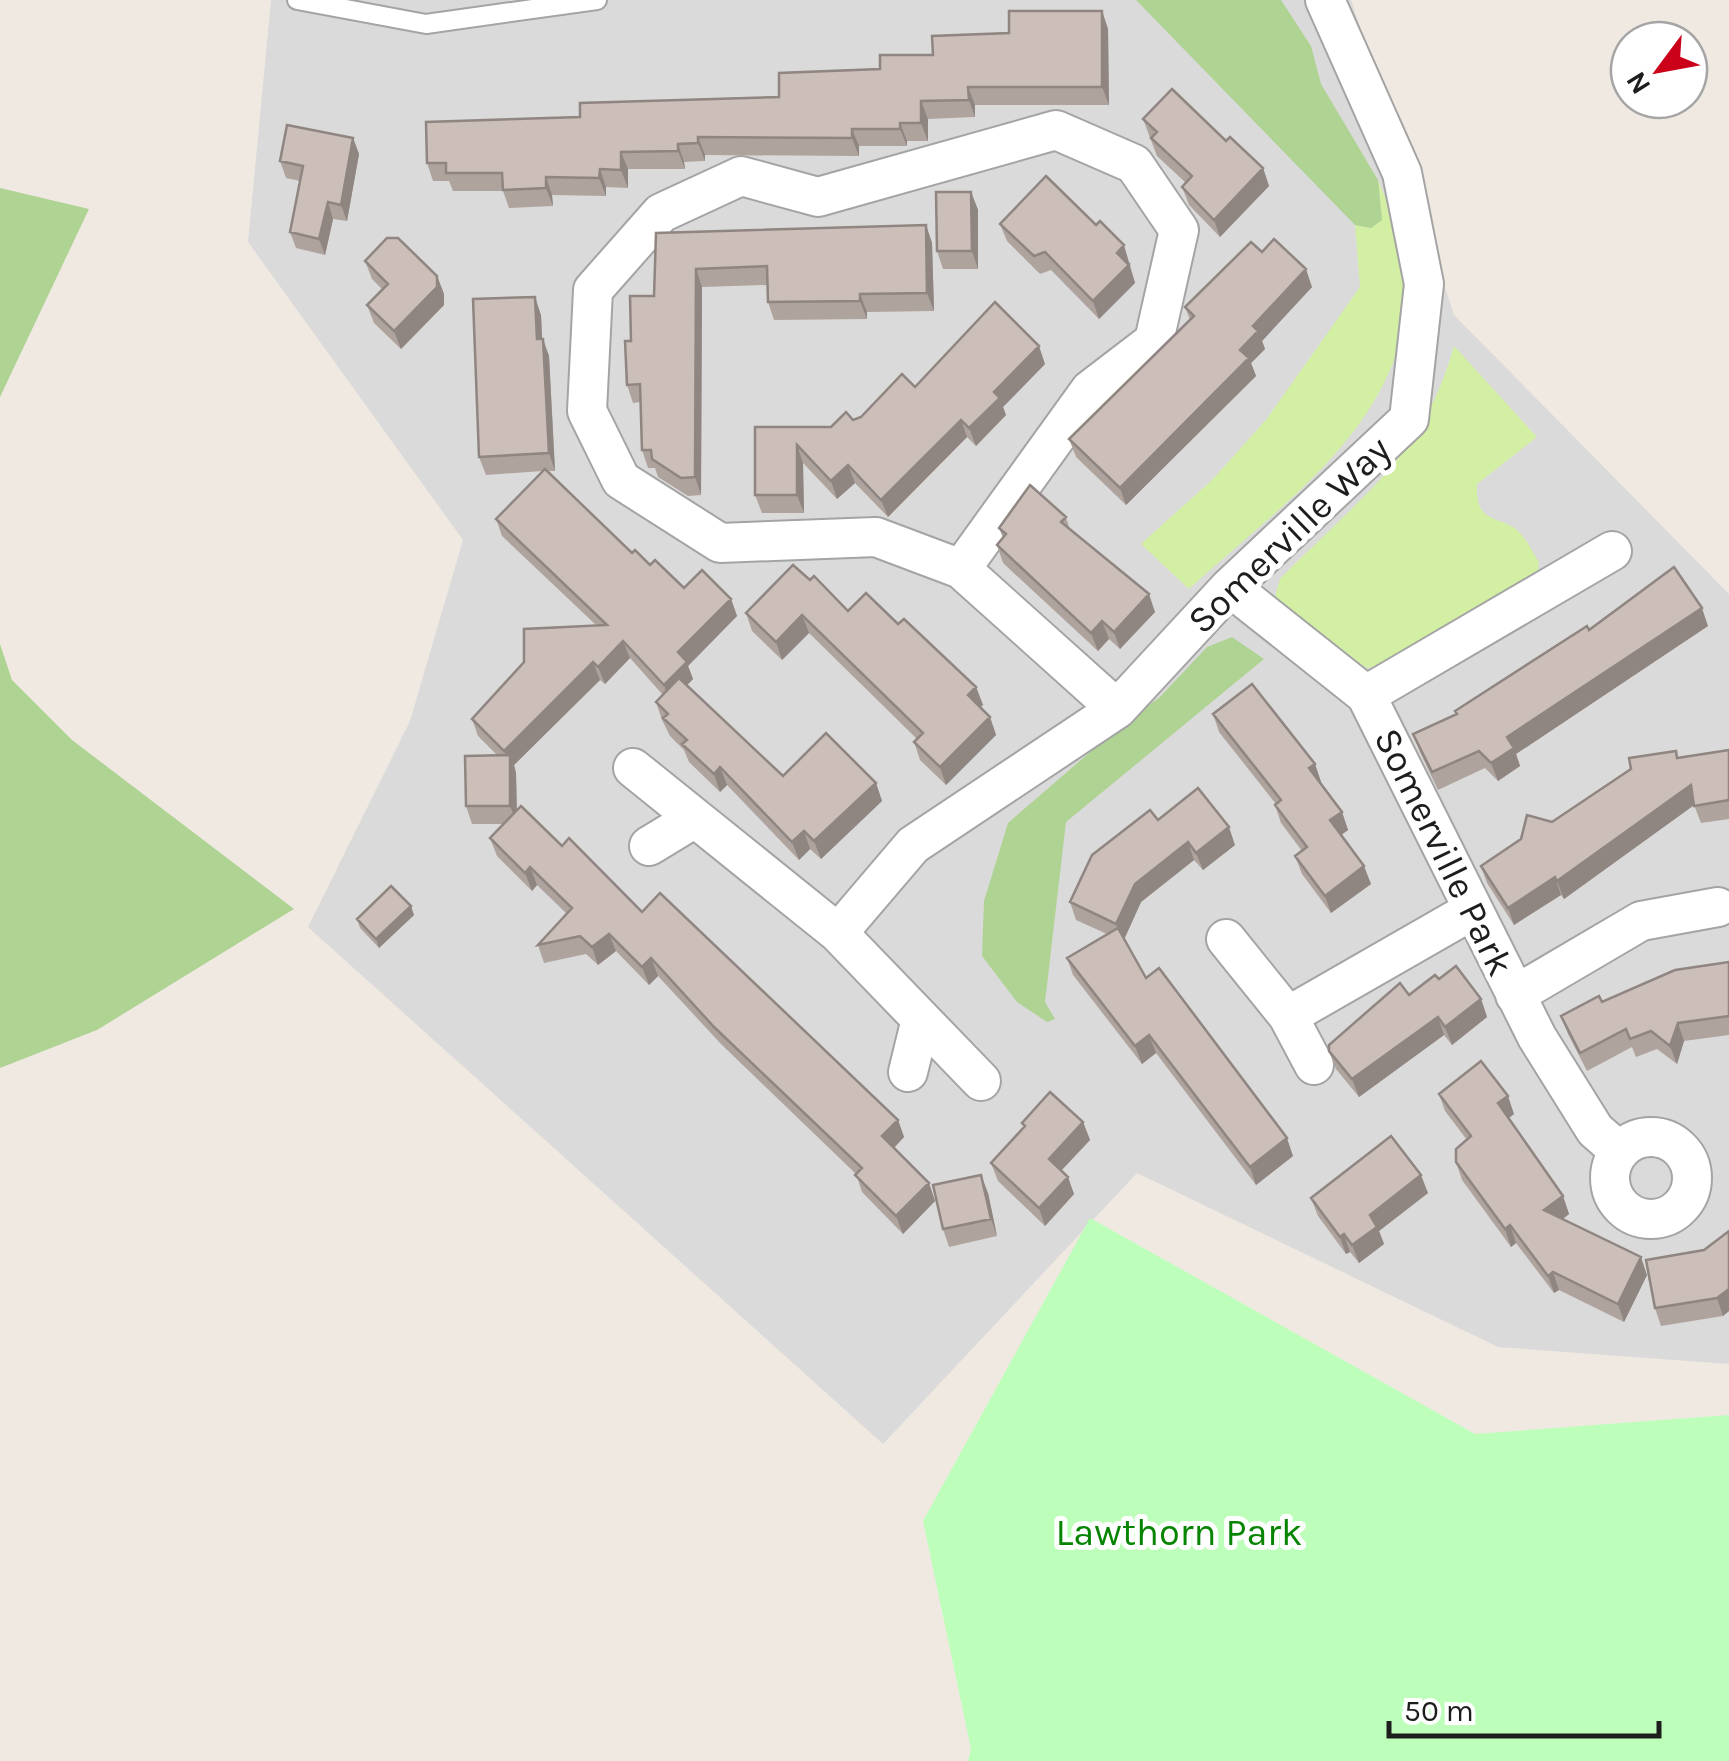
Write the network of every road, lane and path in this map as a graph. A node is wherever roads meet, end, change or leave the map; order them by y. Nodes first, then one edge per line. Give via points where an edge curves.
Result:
1 (297, 0) edge
2 (597, 0) edge
3 (1325, 0) edge
4 (1612, 551) dead end
5 (961, 570) junction
6 (1230, 587) junction
7 (1366, 696) junction
8 (1117, 709) junction
9 (633, 768) dead end
10 (695, 818) junction
11 (649, 846) dead end
12 (1718, 907) dead end
13 (1471, 911) junction
14 (838, 933) junction
15 (1226, 938) dead end
16 (1515, 995) junction
17 (1288, 1016) junction
18 (921, 1019) junction
19 (1314, 1065) dead end
20 (908, 1072) dead end
21 (981, 1081) dead end
22 (1619, 1151) dead end

1 - 2 lane via 426,24
3 - 6 street, Somerville Way via 1402,173 1424,284 1409,419
4 - 7 street
5 - 5 street via 876,536 720,543 621,480 586,411 593,290 661,214 741,176 818,197 1056,130 1134,164 1179,230 1154,341 1090,390
5 - 8 street
6 - 7 street, Somerville Park
6 - 8 street, Somerville Way
7 - 13 street, Somerville Park
8 - 14 street, Somerville Way via 913,845
9 - 10 street
10 - 11 street
10 - 14 street
12 - 16 street via 1641,921
13 - 16 street, Somerville Park
13 - 17 street
14 - 18 street
15 - 17 street
16 - 22 street, Somerville Park via 1596,1130
17 - 19 street
18 - 20 street
18 - 21 street

